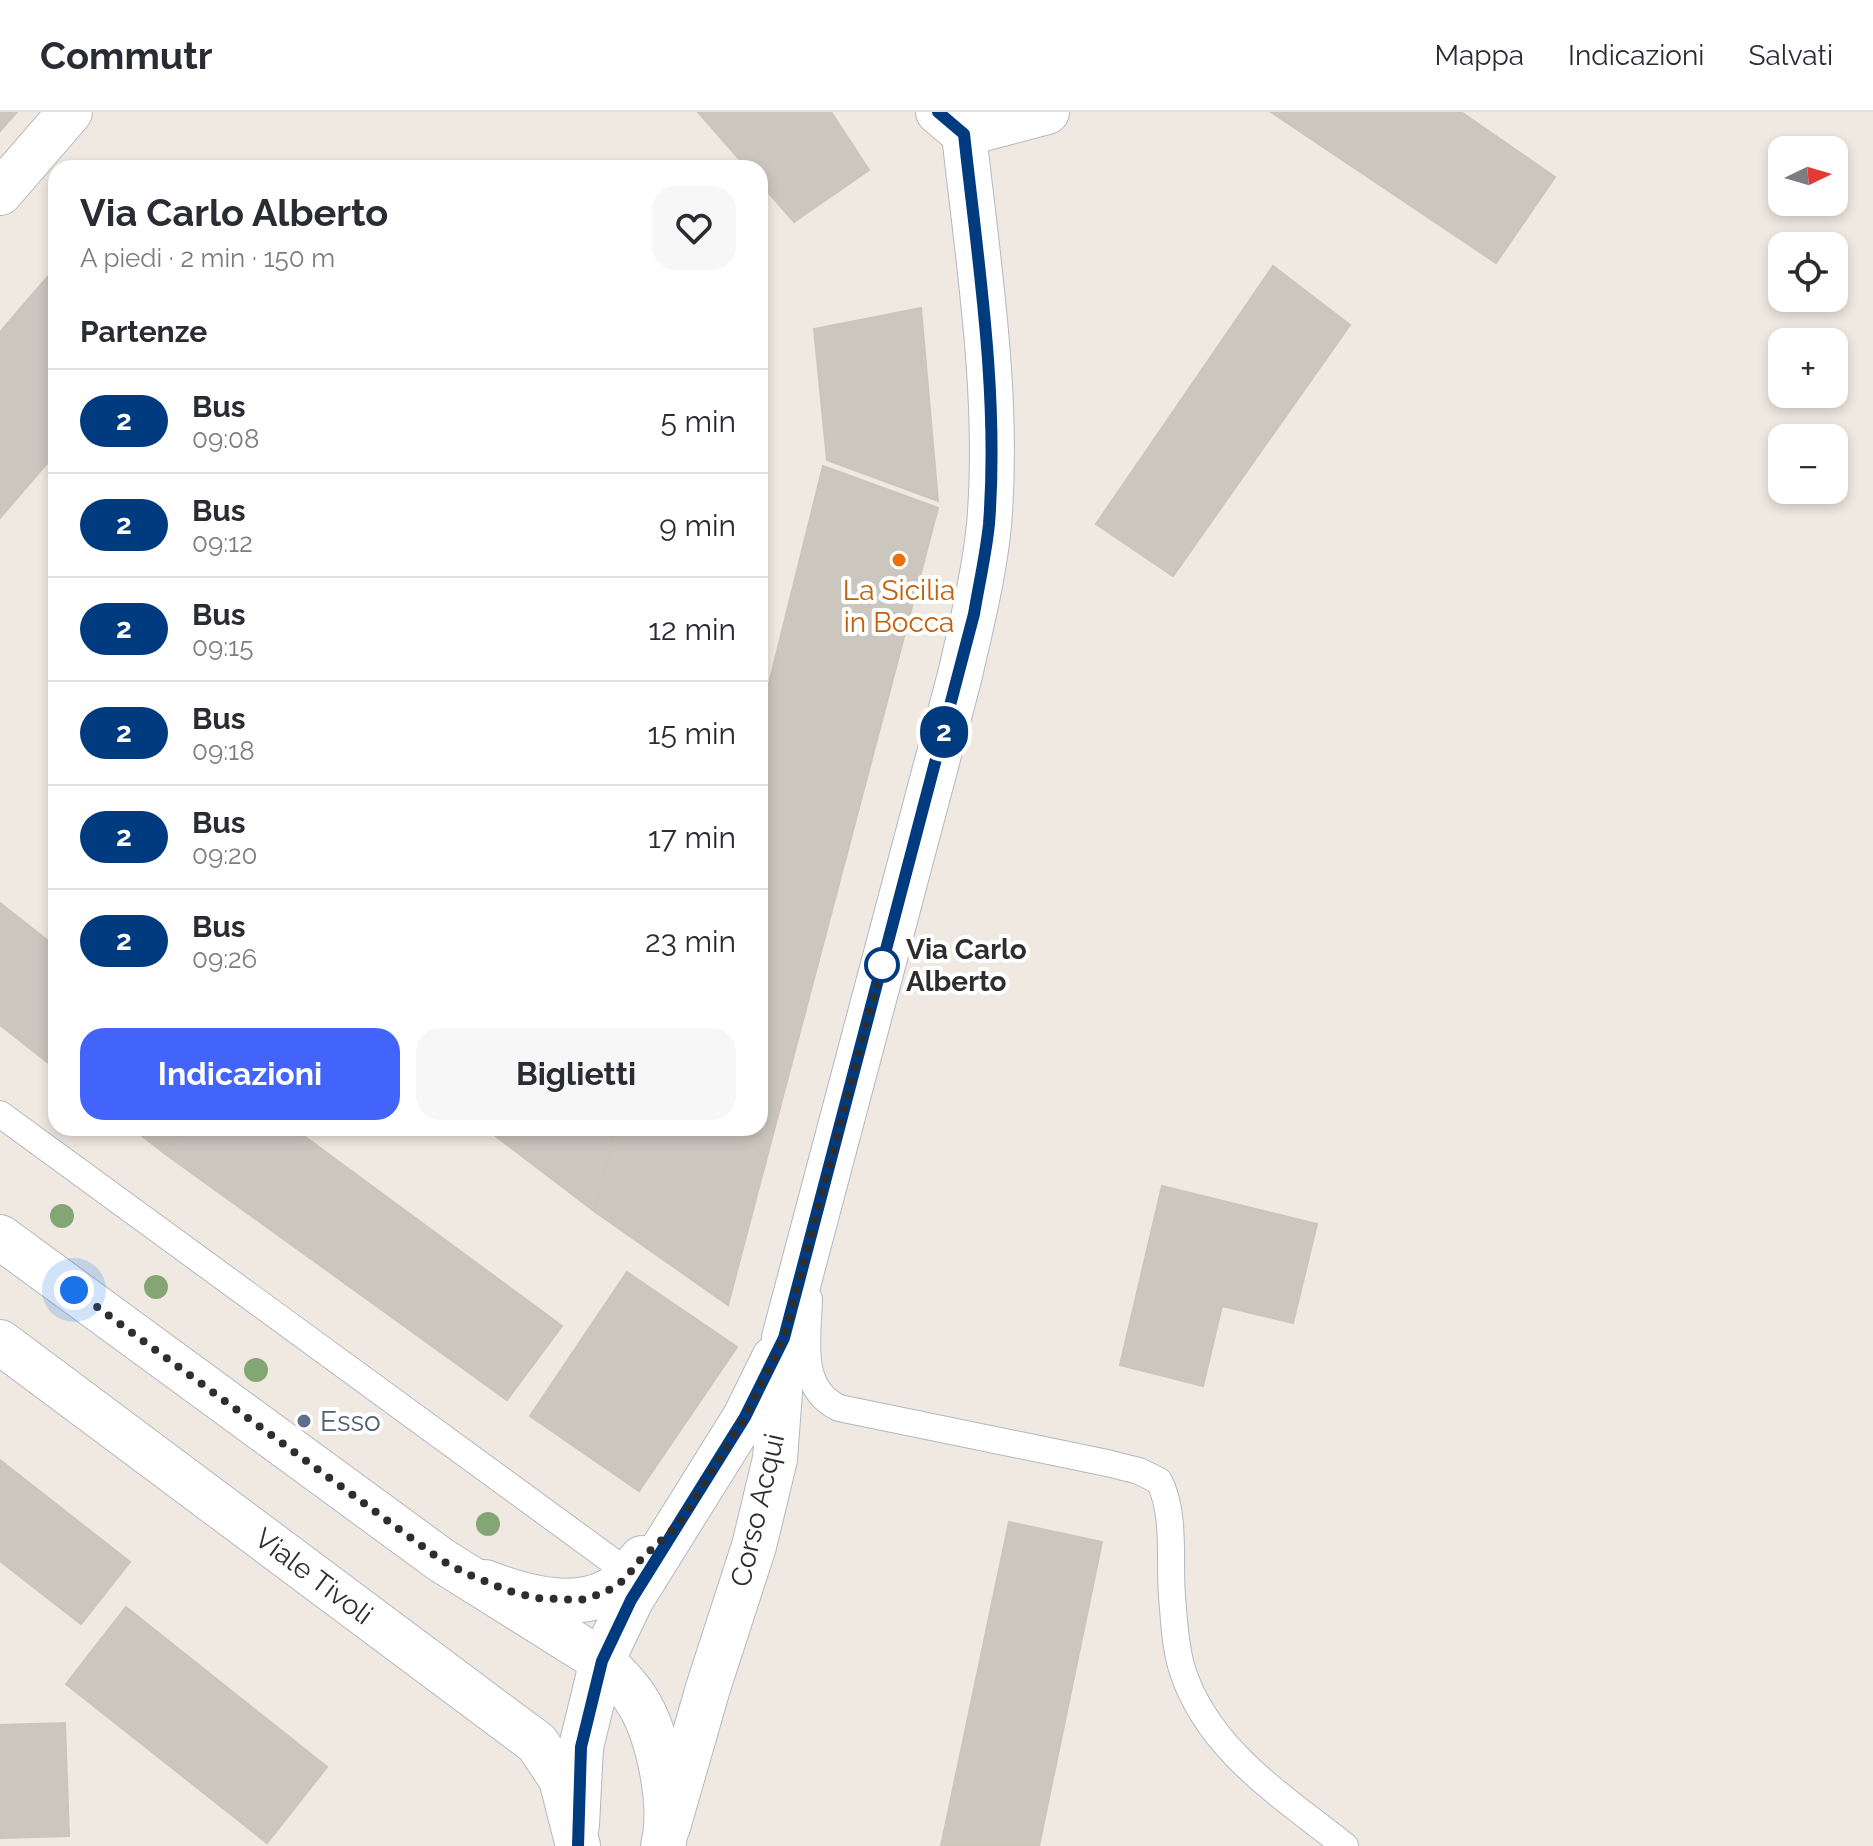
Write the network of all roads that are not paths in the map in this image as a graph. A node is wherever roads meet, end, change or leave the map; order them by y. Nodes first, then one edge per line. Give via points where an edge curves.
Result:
1 (70, 112) edge
2 (1047, 112) edge
3 (951, 123) edge
4 (0, 193) edge
5 (0, 1114) edge
6 (814, 1231) junction
7 (0, 1237) edge
8 (784, 1338) junction
9 (0, 1342) edge
10 (679, 1524) junction
11 (441, 1560) junction
12 (630, 1574) junction
13 (602, 1661) junction
14 (577, 1842) edge
15 (664, 1842) edge
16 (1345, 1846) edge

1 - 4 street
2 - 3 street
3 - 6 street via 981,291 991,419 988,528 960,675
5 - 12 lane
6 - 8 street
6 - 16 lane via 808,1354 818,1395 839,1408 1077,1456 1159,1481 1167,1509 1175,1637 1191,1693 1242,1763
7 - 11 street
8 - 10 street, Corso Acqui via 745,1417
8 - 15 street, Corso Acqui via 775,1459 754,1546
9 - 14 street, Viale Tivoli via 537,1743 561,1779
10 - 12 street, Corso Acqui
10 - 13 street, Corso Acqui via 631,1600
11 - 12 street, Corso Acqui via 509,1591 561,1600 594,1597
11 - 13 street
13 - 14 street, Corso Acqui via 581,1747
13 - 15 street via 638,1702 650,1732 665,1793

